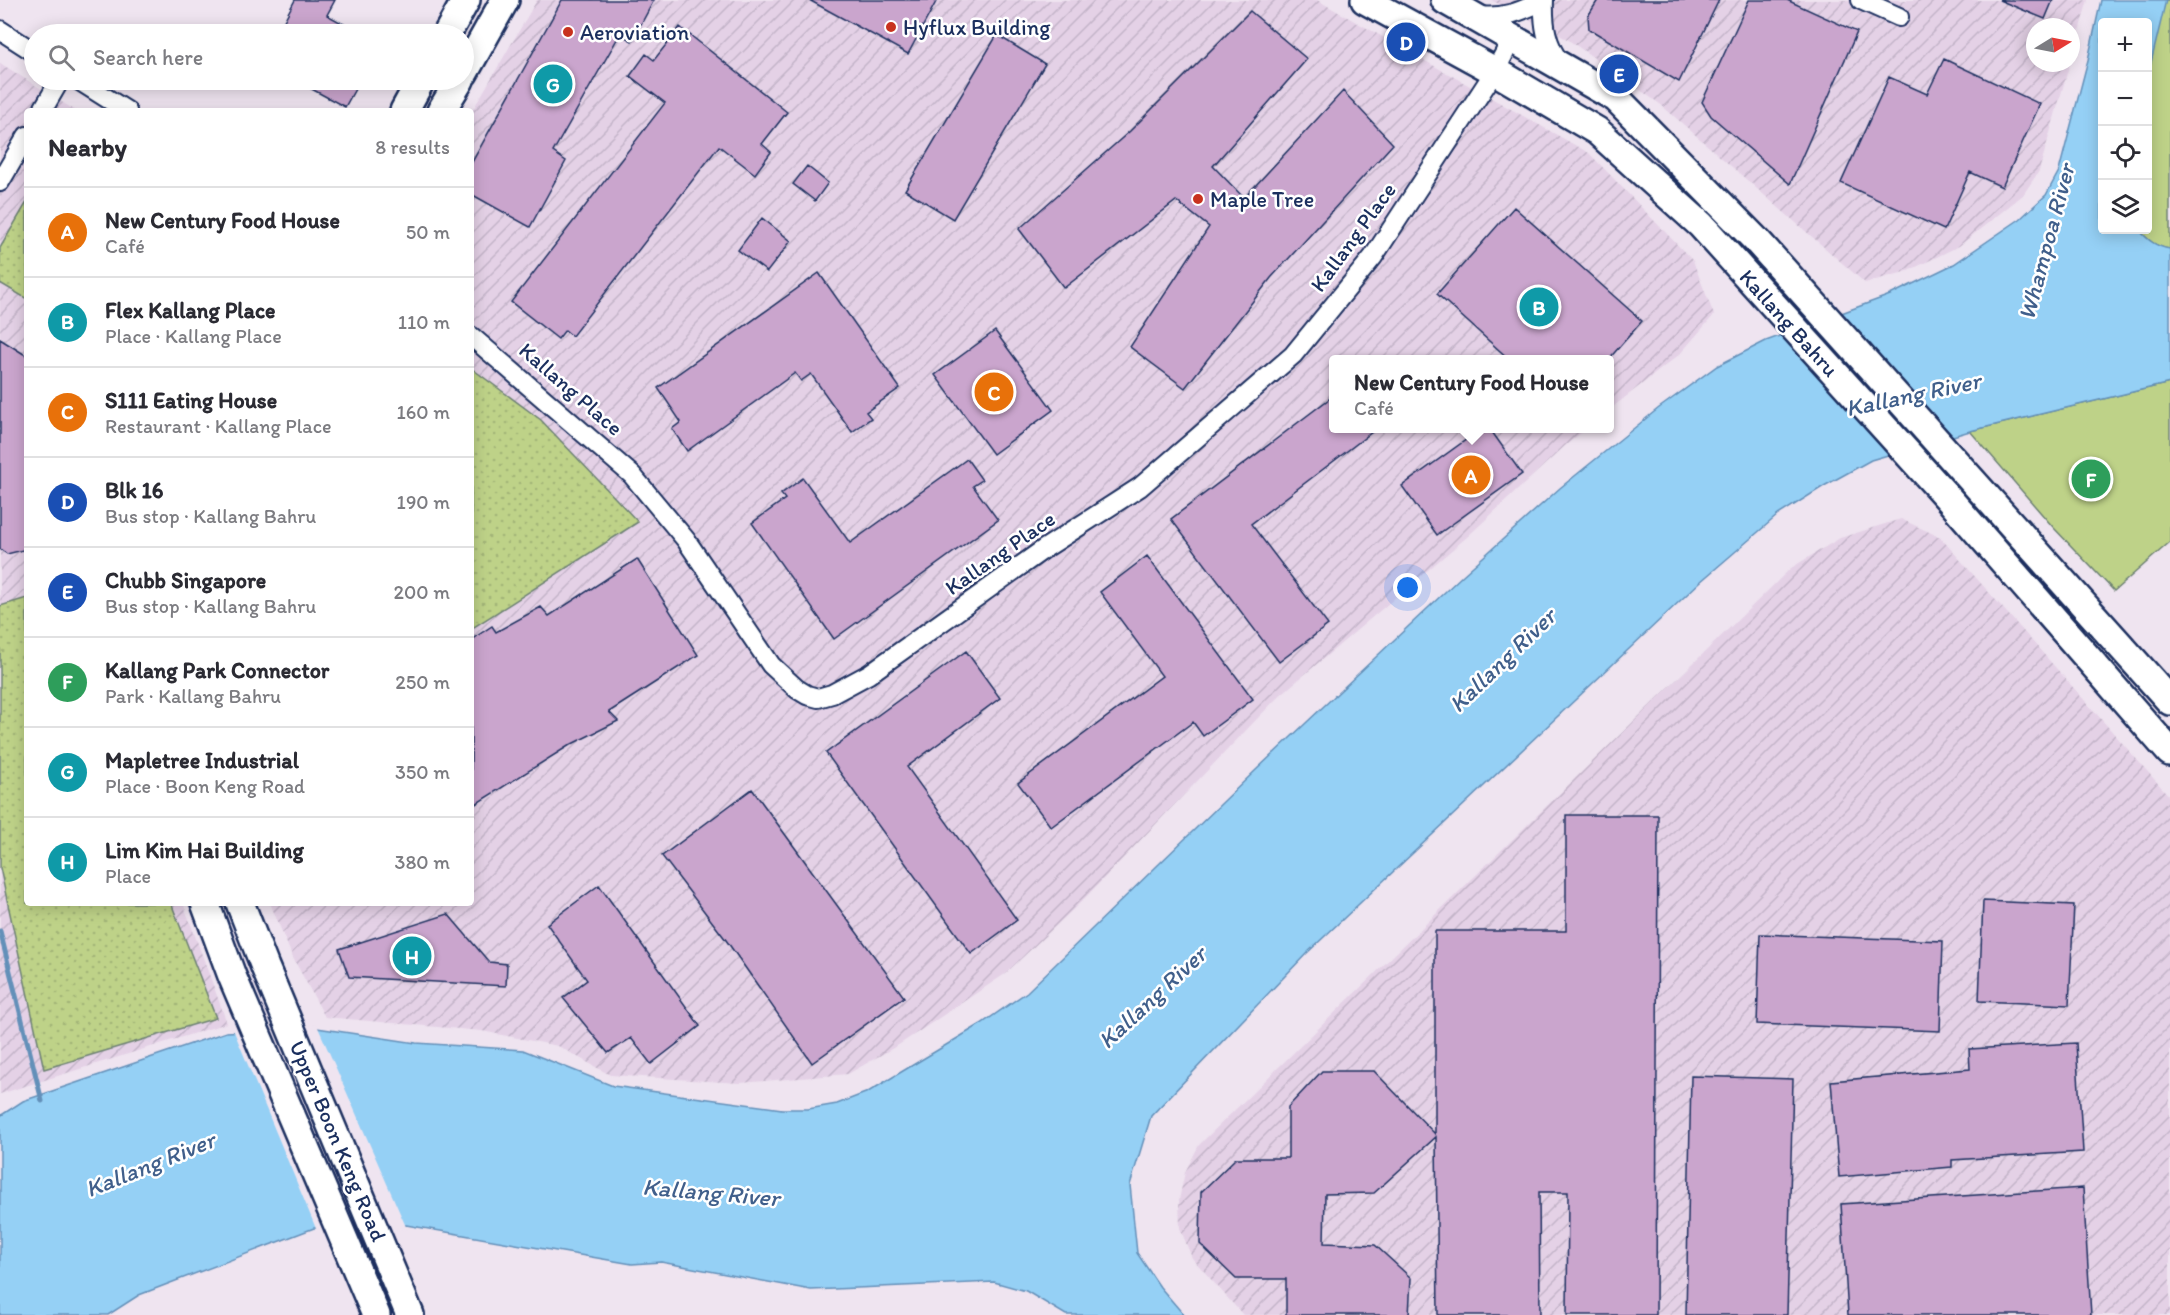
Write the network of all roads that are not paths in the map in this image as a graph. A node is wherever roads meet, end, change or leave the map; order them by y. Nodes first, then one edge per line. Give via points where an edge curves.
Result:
1 (466, 0) edge
2 (506, 0) edge
3 (1365, 0) edge
4 (1445, 0) edge
5 (1543, 0) edge
6 (1861, 0) edge
7 (1473, 15) junction
8 (1899, 17) dead end
9 (453, 24) edge
10 (0, 30) edge
11 (1512, 39) junction
12 (24, 46) edge
13 (474, 56) edge
14 (1564, 68) junction
15 (1495, 71) junction
16 (54, 90) edge
17 (94, 90) edge
18 (416, 90) edge
19 (454, 90) edge
20 (44, 108) edge
21 (122, 108) edge
22 (406, 108) edge
23 (443, 108) edge
24 (24, 141) edge
25 (0, 182) edge
26 (474, 339) edge
27 (2170, 701) edge
28 (2170, 752) edge
29 (207, 906) edge
30 (241, 906) edge
31 (406, 1304) edge
32 (373, 1308) edge

1 - 9 main road
2 - 13 main road
3 - 15 main road, Kallang Bahru
4 - 7 main road, Kallang Bahru
5 - 7 street, Kallang Bahru via 1513,15
5 - 14 street, Kallang Bahru via 1547,43
6 - 8 street
7 - 11 main road, Kallang Bahru
10 - 12 street
11 - 14 main road, Kallang Bahru
11 - 15 street, Kallang Place
14 - 27 main road, Kallang Bahru via 1616,98 1759,243
15 - 26 street, Kallang Place via 1373,257 1293,355 1140,487 1044,549 869,674 818,698 796,689 771,665 686,540 632,475
15 - 28 main road, Kallang Bahru via 1597,131 1701,225 1948,498
16 - 20 street
17 - 21 street
18 - 22 main road
19 - 23 main road
24 - 25 street
29 - 32 main road, Upper Boon Keng Road via 232,976
30 - 31 main road, Upper Boon Keng Road

